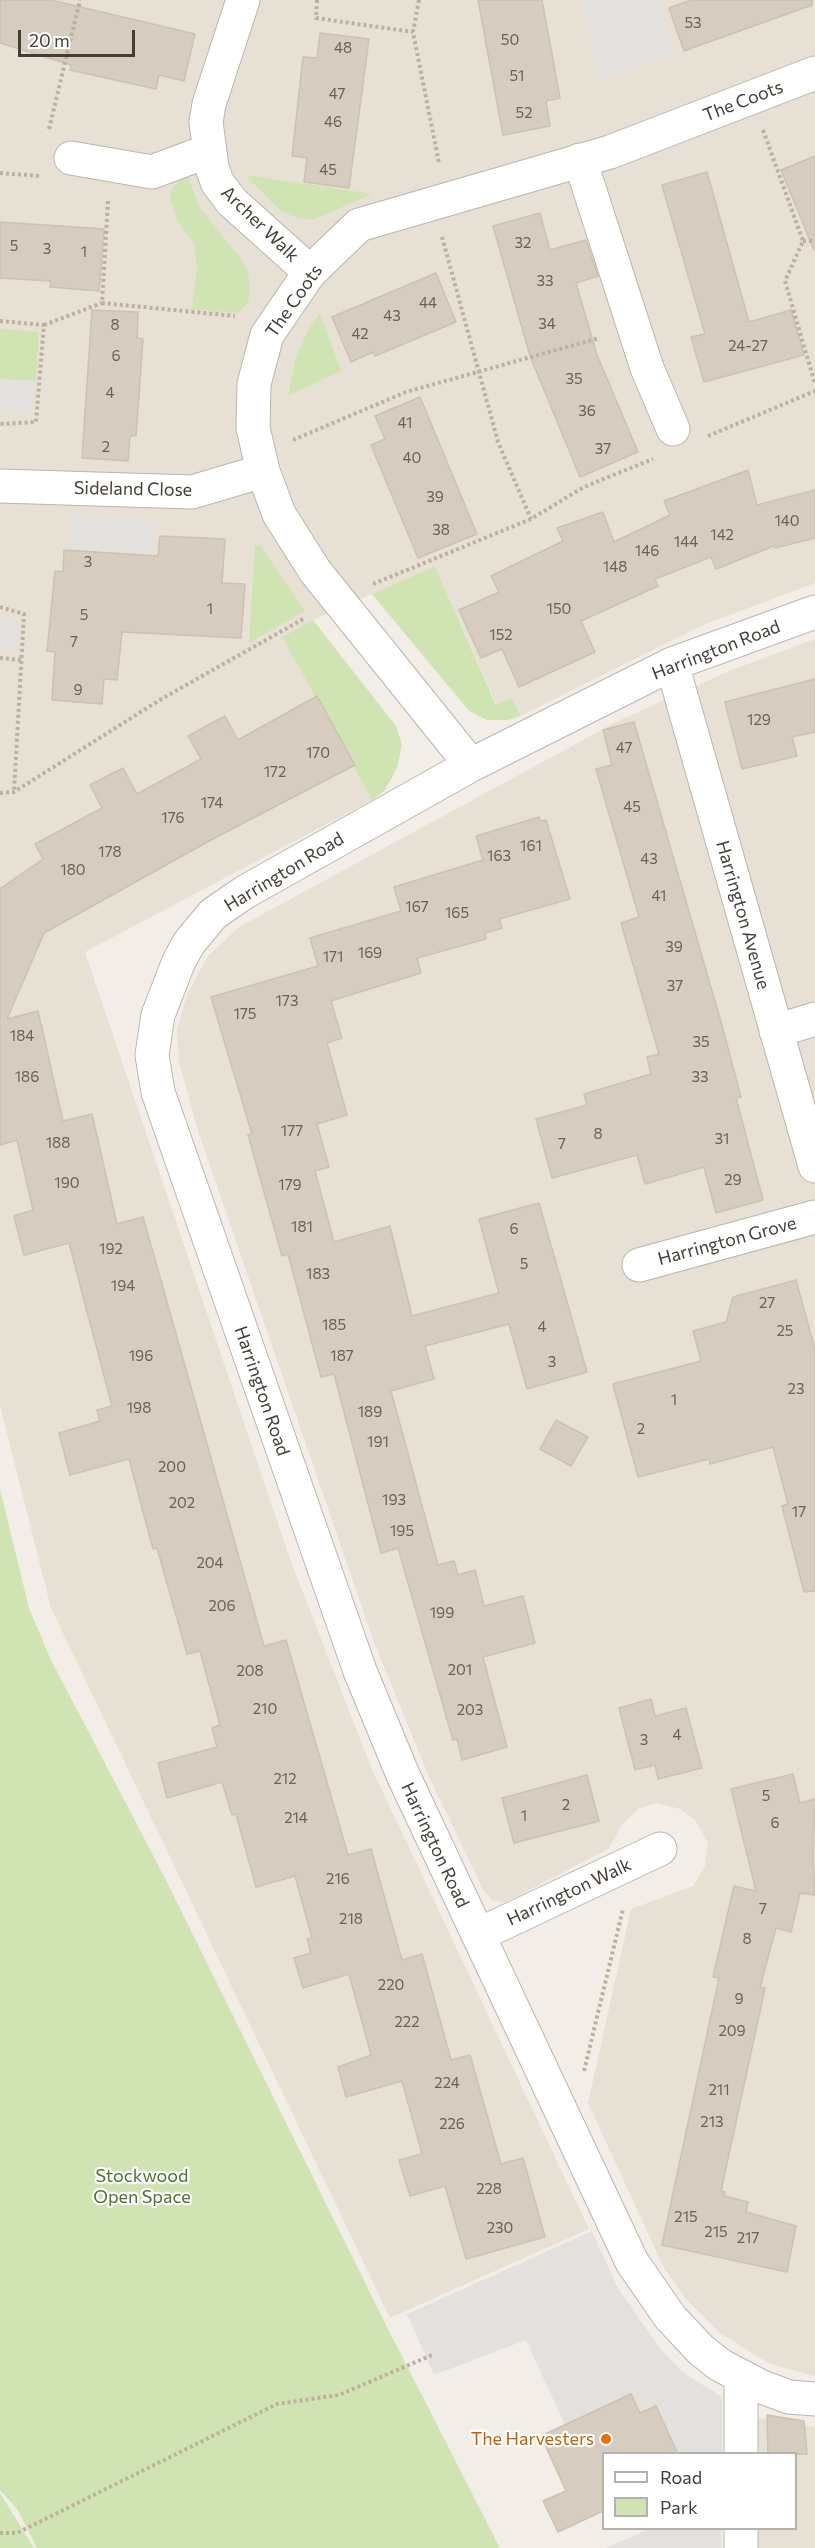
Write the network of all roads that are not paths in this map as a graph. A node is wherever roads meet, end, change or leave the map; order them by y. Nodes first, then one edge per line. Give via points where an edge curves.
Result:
1 (243, 0) edge
2 (815, 73) edge
3 (208, 151) junction
4 (580, 160) junction
5 (56, 161) road end
6 (310, 272) junction
7 (678, 442) road end
8 (261, 463) junction
9 (0, 486) edge
10 (815, 612) edge
11 (672, 664) junction
12 (471, 765) junction
13 (815, 1019) edge
14 (776, 1031) junction
15 (815, 1166) edge
16 (815, 1217) edge
17 (639, 1265) dead end
18 (647, 1855) road end
19 (478, 1935) junction
20 (741, 2377) junction
21 (815, 2399) edge
22 (741, 2452) edge
23 (741, 2530) edge
24 (741, 2548) edge

1 - 3 street, Archer Walk via 209,104
2 - 4 street, The Coots
3 - 5 street via 152,172
3 - 6 street, Archer Walk via 224,193
4 - 6 street, The Coots via 359,225
4 - 7 street via 647,368
6 - 8 street, The Coots via 267,335 254,384 253,428
8 - 9 street, Sideland Close via 192,492
8 - 12 street, The Coots via 287,529 337,600
10 - 11 street, Harrington Road
11 - 12 street, Harrington Road
11 - 14 street, Harrington Avenue
12 - 19 street, Harrington Road via 245,892 213,914 179,961 158,1015 152,1055 158,1092 360,1671 403,1775
13 - 14 street
14 - 15 street, Harrington Avenue
16 - 17 street, Harrington Grove
18 - 19 street, Harrington Walk
19 - 20 street, Harrington Road via 632,2262 686,2335 720,2365
20 - 21 street, Harrington Road via 789,2397
20 - 22 street
23 - 24 street

